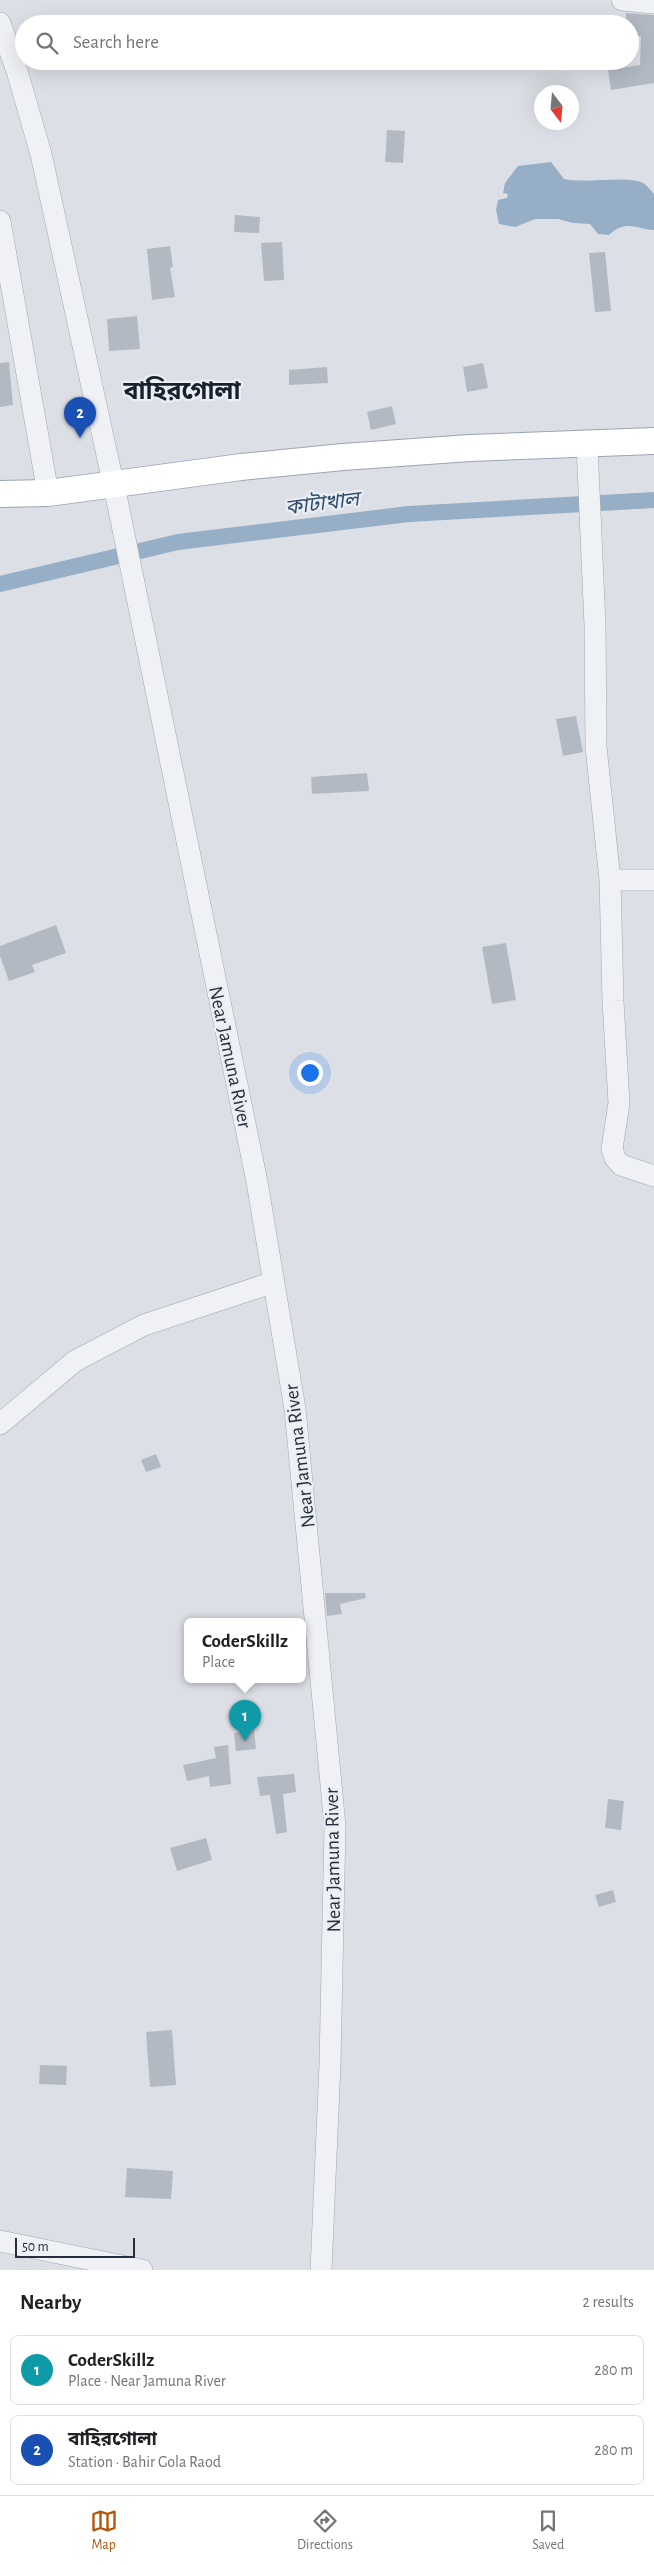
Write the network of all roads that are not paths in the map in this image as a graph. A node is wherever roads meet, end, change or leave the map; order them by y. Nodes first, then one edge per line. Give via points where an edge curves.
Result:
1 (622, 0) edge
2 (654, 3) edge
3 (0, 23) edge
4 (15, 65) edge
5 (17, 70) edge
6 (0, 221) edge
7 (654, 440) edge
8 (587, 454) junction
9 (48, 493) junction
10 (0, 494) edge
11 (115, 494) junction
12 (610, 880) junction
13 (654, 880) edge
14 (654, 1176) edge
15 (274, 1282) junction
16 (0, 1424) edge
17 (0, 2241) edge
18 (142, 2270) edge
19 (321, 2270) edge

1 - 2 street
3 - 4 street, Near Jamuna River
5 - 11 street, Near Jamuna River via 41,154
6 - 9 street
7 - 8 main road
8 - 11 main road via 470,448 343,457
8 - 12 street via 595,625 596,747
9 - 10 main road
9 - 11 main road
11 - 15 street, Near Jamuna River via 257,1182
12 - 13 street
12 - 14 street via 619,1103 613,1154 621,1165
15 - 16 street via 144,1325 75,1361
15 - 19 street, Near Jamuna River via 300,1439 335,1826 330,2064
17 - 18 street

